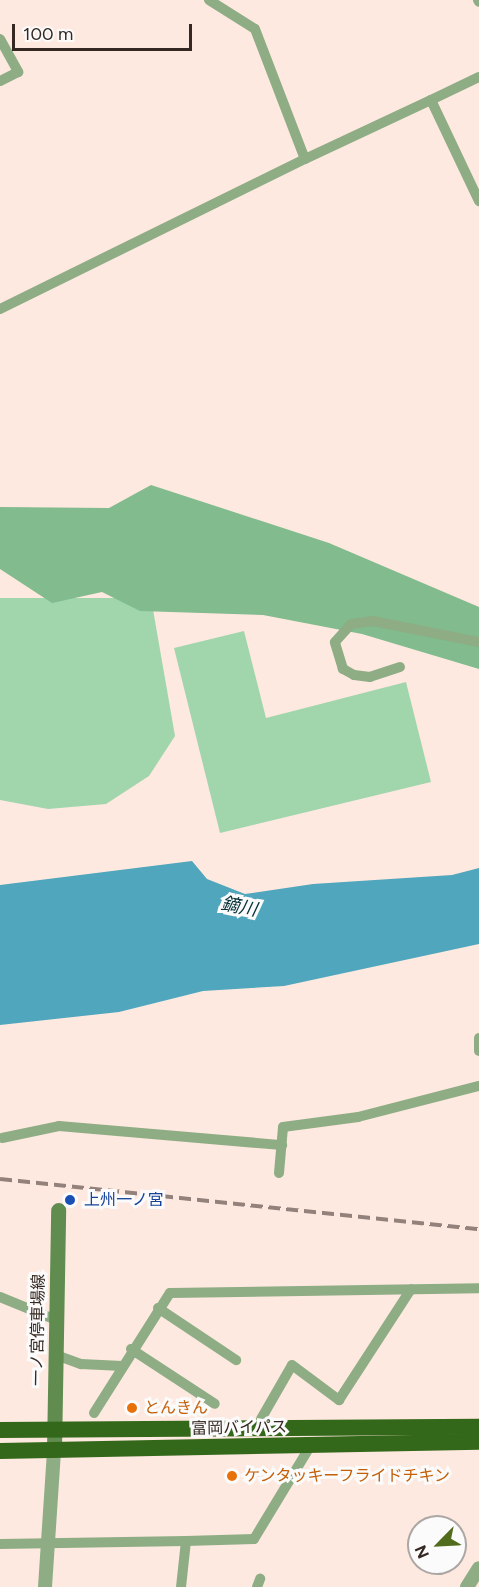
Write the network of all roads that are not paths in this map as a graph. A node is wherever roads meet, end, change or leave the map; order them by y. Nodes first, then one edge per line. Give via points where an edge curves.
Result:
1 (209, 0) edge
2 (0, 39) edge
3 (479, 77) edge
4 (0, 81) edge
5 (431, 100) junction
6 (305, 159) junction
7 (479, 201) edge
8 (0, 309) edge
9 (479, 642) edge
10 (400, 667) dead end
11 (479, 1038) edge
12 (479, 1051) edge
13 (479, 1086) edge
14 (2, 1138) dead end
15 (282, 1145) junction
16 (279, 1173) dead end
17 (58, 1210) dead end
18 (479, 1288) edge
19 (411, 1289) junction
20 (0, 1297) edge
21 (158, 1308) junction
22 (56, 1320) junction
23 (131, 1349) junction
24 (56, 1355) junction
25 (236, 1360) dead end
26 (122, 1366) junction
27 (215, 1404) dead end
28 (94, 1413) dead end
29 (261, 1419) dead end
30 (479, 1427) edge
31 (0, 1430) edge
32 (54, 1430) junction
33 (479, 1442) edge
34 (311, 1445) junction
35 (54, 1450) junction
36 (0, 1451) edge
37 (186, 1541) junction
38 (0, 1544) edge
39 (50, 1546) junction
40 (479, 1568) edge
41 (45, 1587) edge
42 (181, 1587) edge
43 (467, 1587) edge

1 - 6 street via 255,29
2 - 4 street via 18,72
3 - 5 street
5 - 6 street
5 - 7 street
6 - 8 street
9 - 10 street via 373,621 351,624 336,642 343,669 354,675 370,676
11 - 12 street
13 - 15 street via 358,1118 283,1127
14 - 15 street via 59,1126
15 - 16 street
17 - 22 main road, 一ノ宮停車場線
18 - 19 street
19 - 21 street via 170,1293
19 - 29 street via 339,1400 292,1365
20 - 22 street
21 - 23 street
21 - 25 street
22 - 24 main road, 一ノ宮停車場線
23 - 26 street
23 - 27 street
24 - 26 street via 81,1364
24 - 32 main road, 一ノ宮停車場線
26 - 28 street
30 - 32 highway, 富岡バイパス
31 - 32 highway, 富岡バイパス
32 - 35 main road, 一ノ宮停車場線
33 - 34 highway, 富岡バイパス
34 - 35 highway, 富岡バイパス
34 - 37 street via 254,1539
35 - 36 highway, 富岡バイパス
35 - 39 street
37 - 39 street
37 - 42 street
38 - 39 street
39 - 41 street
40 - 43 street

